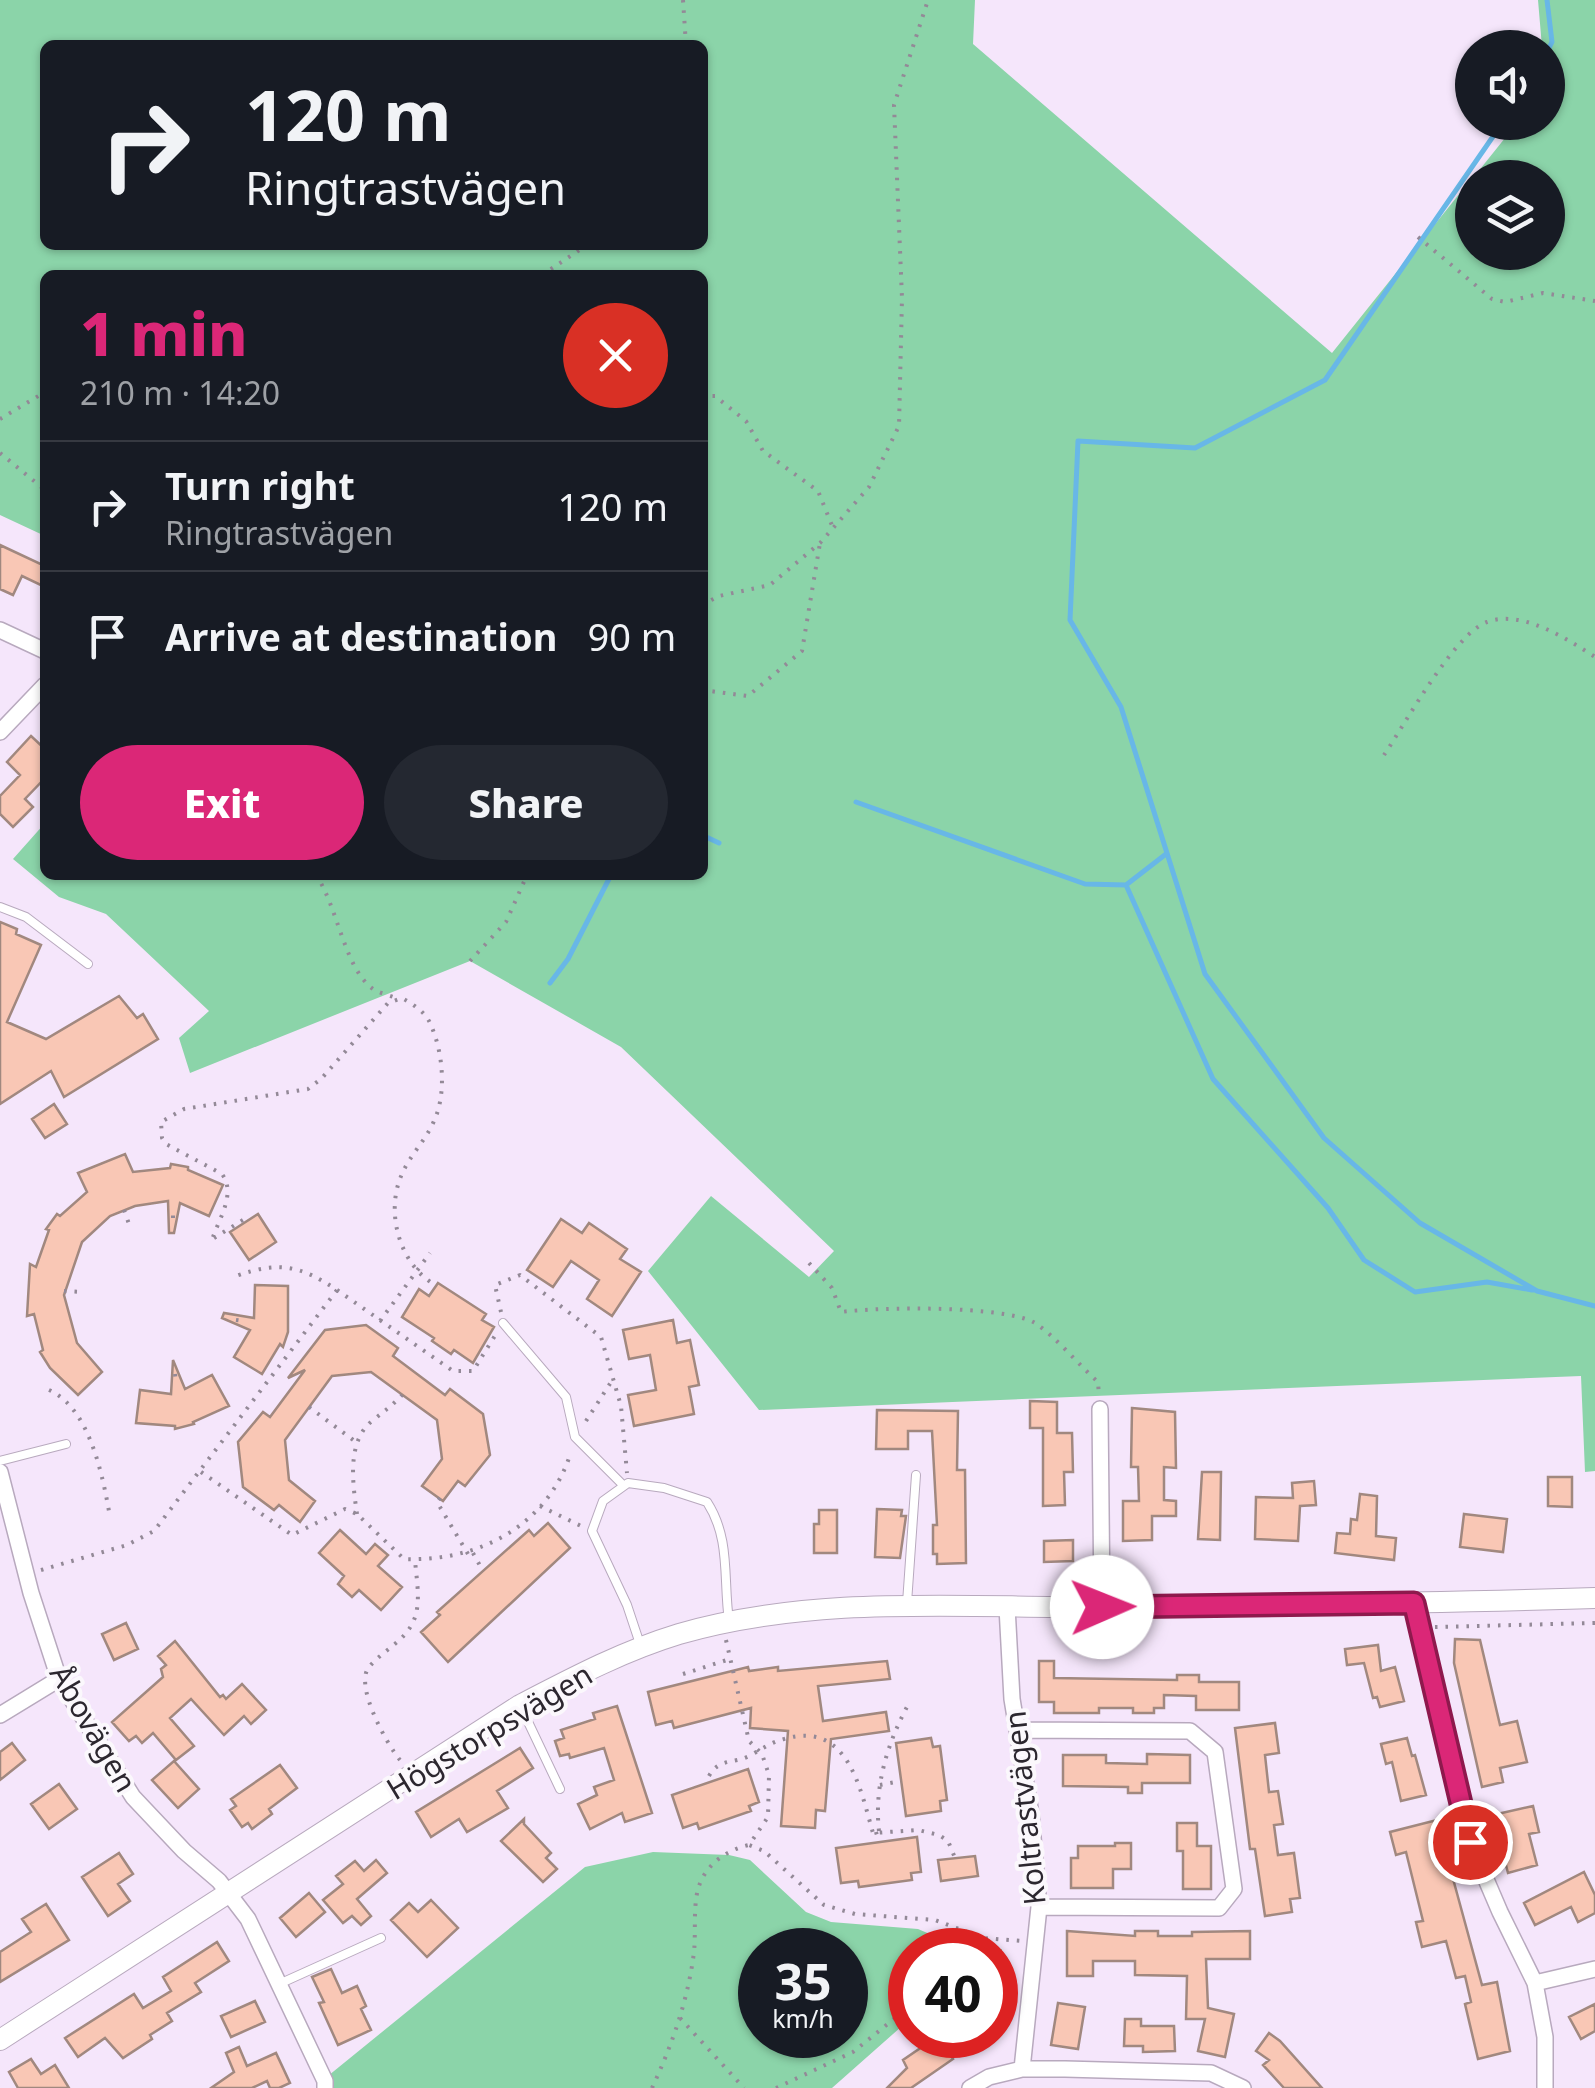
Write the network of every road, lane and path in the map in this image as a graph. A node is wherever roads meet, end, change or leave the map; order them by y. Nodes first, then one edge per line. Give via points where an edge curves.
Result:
1 (682, 0) edge
2 (928, 0) edge
3 (686, 40) edge
4 (1418, 237) dead end
5 (580, 250) edge
6 (550, 270) edge
7 (1595, 301) edge
8 (40, 395) edge
9 (708, 396) edge
10 (0, 419) edge
11 (0, 452) edge
12 (40, 486) edge
13 (833, 528) junction
14 (820, 543) junction
15 (708, 602) edge
16 (0, 630) edge
17 (40, 649) edge
18 (1595, 656) edge
19 (40, 690) edge
20 (708, 691) edge
21 (0, 732) edge
22 (1384, 755) dead end
23 (319, 880) edge
24 (526, 880) edge
25 (0, 908) edge
26 (470, 961) dead end
27 (88, 964) dead end
28 (396, 998) junction
29 (124, 1210) dead end
30 (244, 1223) dead end
31 (130, 1224) dead end
32 (430, 1253) dead end
33 (810, 1263) dead end
34 (415, 1272) junction
35 (236, 1276) dead end
36 (432, 1283) dead end
37 (336, 1290) junction
38 (64, 1291) dead end
39 (81, 1292) dead end
40 (380, 1321) junction
41 (503, 1323) junction
42 (175, 1374) dead end
43 (613, 1379) junction
44 (176, 1381) dead end
45 (49, 1390) dead end
46 (402, 1394) dead end
47 (309, 1407) dead end
48 (1100, 1408) joint
49 (575, 1437) junction
50 (356, 1442) junction
51 (66, 1444) dead end
52 (0, 1460) edge
53 (0, 1472) edge
54 (201, 1472) junction
55 (916, 1475) dead end
56 (626, 1484) junction
57 (440, 1498) dead end
58 (540, 1506) junction
59 (358, 1514) junction
60 (110, 1516) dead end
61 (592, 1532) junction
62 (470, 1553) junction
63 (415, 1559) junction
64 (483, 1571) dead end
65 (27, 1574) junction
66 (1595, 1598) edge
67 (1414, 1603) junction
68 (906, 1607) junction
69 (1007, 1607) junction
70 (1102, 1607) junction
71 (1595, 1623) edge
72 (726, 1625) junction
73 (1420, 1627) junction
74 (641, 1649) junction
75 (730, 1659) junction
76 (683, 1674) dead end
77 (59, 1679) junction
78 (908, 1704) dead end
79 (520, 1706) junction
80 (0, 1715) edge
81 (1018, 1730) junction
82 (758, 1750) junction
83 (404, 1766) dead end
84 (709, 1776) dead end
85 (901, 1781) dead end
86 (880, 1784) junction
87 (560, 1789) dead end
88 (878, 1832) junction
89 (878, 1842) dead end
90 (749, 1844) junction
91 (955, 1858) dead end
92 (230, 1893) junction
93 (1039, 1907) junction
94 (955, 1928) edge
95 (382, 1938) dead end
96 (1018, 1941) edge
97 (1033, 1942) junction
98 (1595, 1969) edge
99 (1535, 1983) junction
100 (279, 1984) junction
101 (680, 2017) junction
102 (888, 2024) edge
103 (0, 2040) edge
104 (1022, 2069) junction
105 (325, 2088) edge
106 (652, 2088) edge
107 (744, 2088) edge
108 (776, 2088) edge
109 (970, 2088) edge
110 (1243, 2088) edge
111 (1545, 2088) edge

1 - 3 path
2 - 13 path via 894,105 899,426 869,487
4 - 7 path via 1492,299 1542,294
5 - 6 path
8 - 10 path
9 - 13 path via 746,421 763,452 818,492
11 - 12 path
13 - 14 path
14 - 15 path via 770,584
14 - 20 path via 802,651 748,696
16 - 17 street
18 - 22 path via 1521,620 1489,621 1465,636
19 - 21 street
23 - 28 path via 354,966 374,990
24 - 26 path via 506,922
25 - 27 lane via 26,918
28 - 30 path via 308,1089 184,1109 161,1122 166,1144 228,1182 213,1238
28 - 34 path via 430,1021 442,1086 434,1123 395,1198 405,1258
29 - 31 path
32 - 34 path
33 - 48 path via 842,1312 997,1311 1034,1323 1098,1382
34 - 36 path
34 - 40 path
35 - 37 path via 274,1266
37 - 40 path
37 - 54 path
38 - 39 path
40 - 41 path via 464,1372 472,1372
41 - 43 path via 495,1285 520,1275 600,1337
41 - 49 lane via 566,1397
42 - 44 path
43 - 49 path
43 - 56 path
45 - 60 path via 84,1428
46 - 50 path
47 - 50 path
48 - 70 street
49 - 56 lane
49 - 58 path via 566,1468
50 - 59 path
51 - 52 lane
53 - 65 street, Åbovägen
54 - 59 path via 292,1535 345,1509
54 - 65 path via 154,1532
55 - 68 lane
56 - 61 lane via 603,1501
56 - 72 lane via 708,1502 719,1520 728,1571
57 - 62 path
58 - 61 path
58 - 62 path via 511,1532
59 - 63 path via 404,1559
61 - 74 lane via 628,1605
62 - 63 path
62 - 64 path
63 - 83 path via 414,1621 366,1670 364,1683
65 - 77 street, Åbovägen
66 - 67 street, Högstorpsvägen
67 - 70 street, Högstorpsvägen
67 - 73 street
68 - 69 street, Högstorpsvägen
68 - 72 street, Högstorpsvägen via 821,1609
69 - 70 street, Högstorpsvägen
69 - 81 street, Koltrastvägen
71 - 73 path
72 - 74 street, Högstorpsvägen
72 - 75 path
73 - 99 street via 1470,1842
74 - 79 street, Högstorpsvägen
75 - 76 path
75 - 82 path via 749,1741
77 - 80 street
77 - 92 street, Åbovägen via 133,1797
78 - 86 path
79 - 87 lane
79 - 92 street, Högstorpsvägen
81 - 93 street, Koltrastvägen
81 - 93 street via 1190,1732 1215,1752 1234,1889 1219,1908
82 - 84 path via 724,1762
82 - 88 path via 799,1736 838,1749 857,1777 872,1832
82 - 90 path via 769,1775 768,1817
85 - 86 path
86 - 88 path
88 - 89 path
88 - 91 path via 939,1835
90 - 94 path via 824,1905
90 - 101 path via 718,1857 698,1888 694,1953
92 - 100 street, Åbovägen
92 - 103 street, Högstorpsvägen
93 - 97 street, Koltrastvägen
95 - 100 lane
96 - 97 path
97 - 104 street, Koltrastvägen
98 - 99 street
99 - 111 street
100 - 105 street, Åbovägen
101 - 106 path
101 - 107 path
102 - 108 path via 853,2052
104 - 109 street
104 - 110 street via 1154,2068 1210,2073

